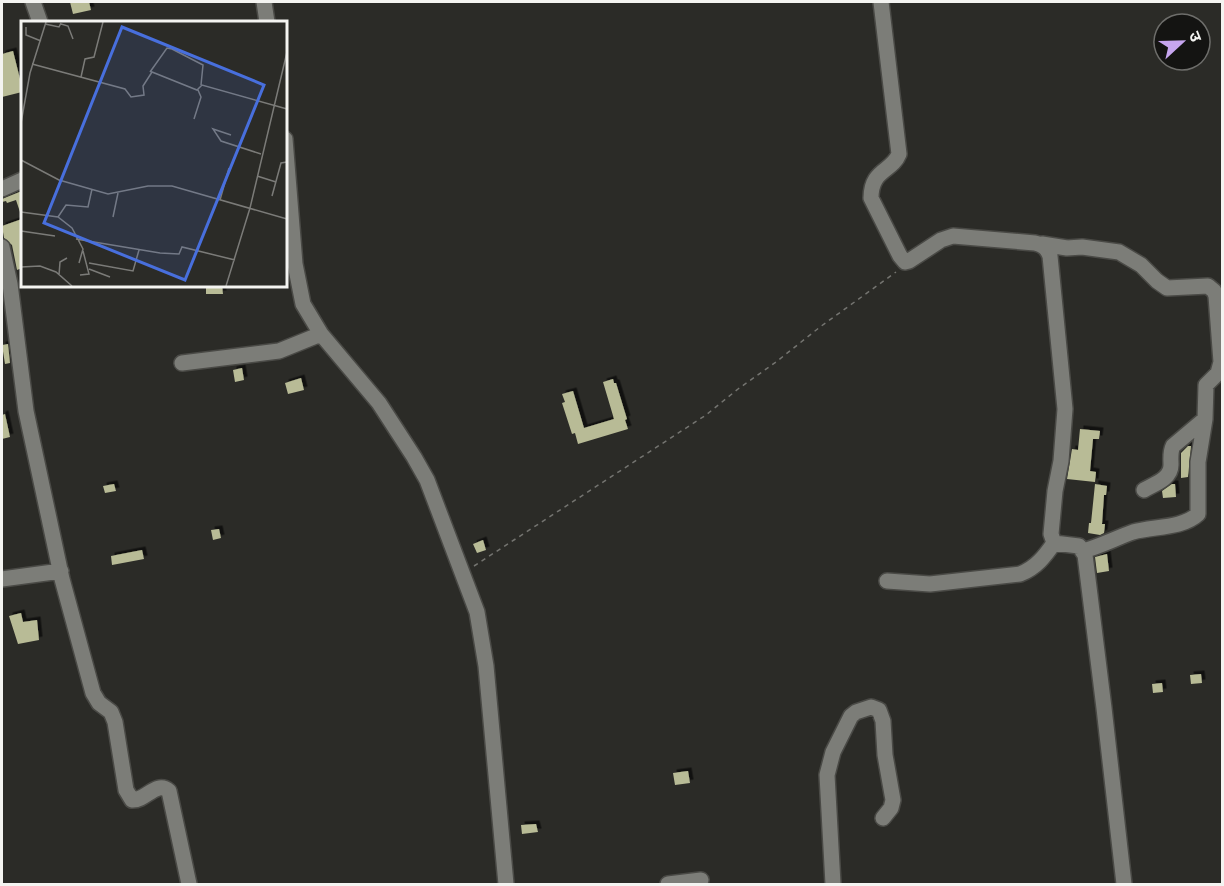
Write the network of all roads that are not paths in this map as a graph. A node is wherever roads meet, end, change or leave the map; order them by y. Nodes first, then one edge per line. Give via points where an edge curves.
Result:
1 (33, 2) edge
2 (264, 2) edge
3 (881, 2) edge
4 (40, 21) edge
5 (267, 21) edge
6 (286, 164) edge
7 (21, 180) edge
8 (2, 189) edge
9 (287, 190) edge
10 (1042, 244) junction
11 (2, 247) edge
12 (8, 315) edge
13 (321, 334) junction
14 (182, 363) dead end
15 (1205, 419) junction
16 (1144, 490) dead end
17 (1054, 543) junction
18 (1083, 551) junction
19 (61, 572) junction
20 (2, 579) edge
21 (888, 581) dead end
22 (883, 818) dead end
23 (701, 880) dead end
24 (189, 885) edge
25 (507, 885) edge
26 (668, 885) edge
27 (833, 885) edge
28 (1124, 885) edge

1 - 4 street
2 - 5 street
3 - 10 street via 898,154 875,178 871,198 900,256 905,262 912,260 947,237
6 - 9 street
7 - 8 street
9 - 13 street via 297,284 303,304
10 - 15 street via 1119,252 1142,265 1167,288 1212,288 1218,312 1221,362 1218,373 1206,385
10 - 17 street via 1053,267 1065,409 1063,450 1054,491
11 - 12 street via 10,285
12 - 19 street
13 - 14 street via 279,351
13 - 25 street via 379,403 427,480 477,612
15 - 16 street via 1171,449 1168,475
15 - 18 street via 1198,462 1198,514 1187,521 1135,532
17 - 18 street via 1076,545
17 - 21 street via 1031,570 1020,574 930,584
18 - 28 street
19 - 20 street
19 - 24 street via 93,693 116,722 126,790 136,801 159,787 169,791
22 - 27 street via 893,800 883,721 879,710 871,707 851,716 827,776
23 - 26 street

